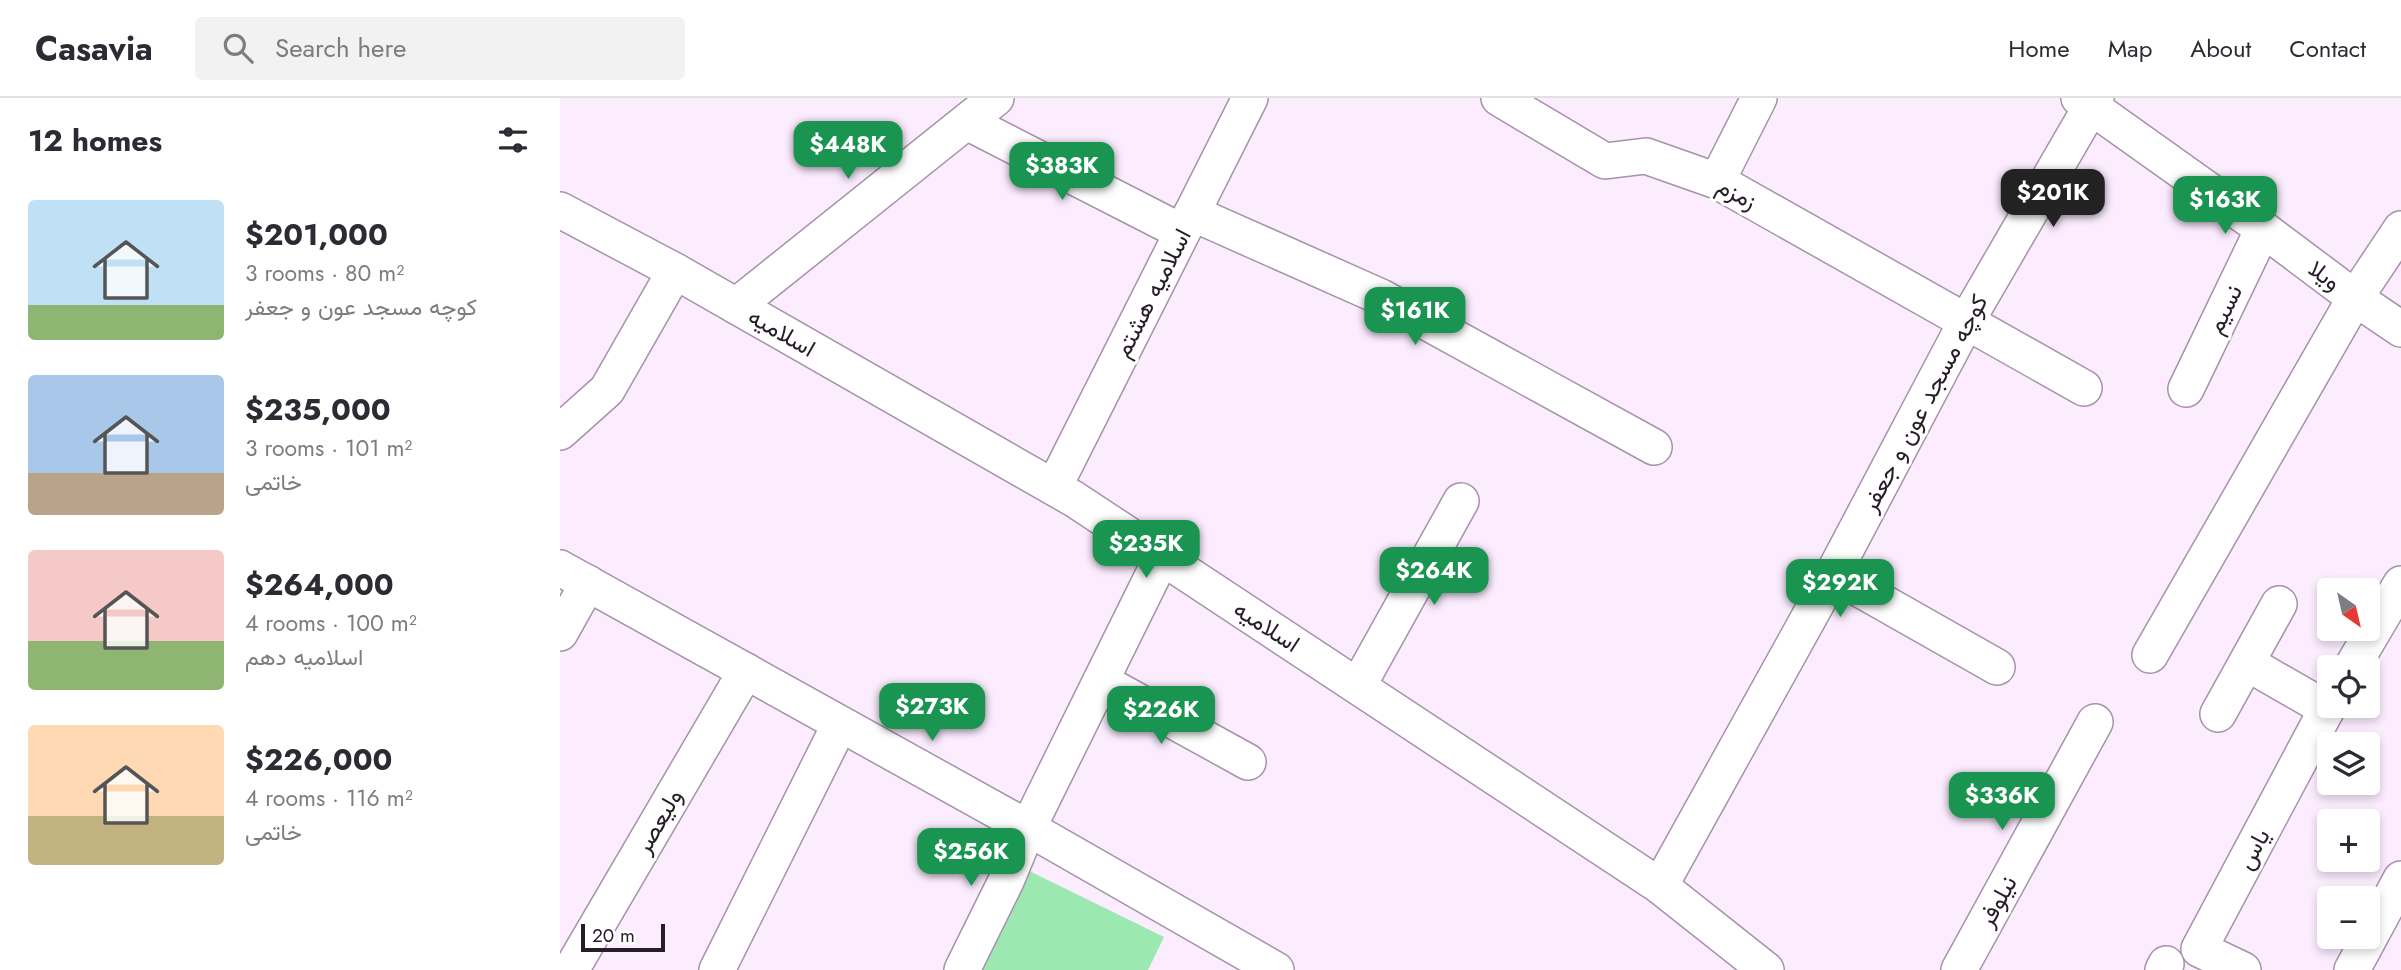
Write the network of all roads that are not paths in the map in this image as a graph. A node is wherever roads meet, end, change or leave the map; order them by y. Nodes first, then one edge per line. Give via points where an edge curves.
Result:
1 (996, 98) edge
2 (1250, 98) edge
3 (1499, 98) edge
4 (1759, 98) edge
5 (2089, 101) edge
6 (967, 122) junction
7 (1717, 181) junction
8 (560, 209) edge
9 (1187, 223) junction
10 (2263, 229) junction
11 (2401, 229) edge
12 (675, 271) junction
13 (2355, 298) junction
14 (736, 306) junction
15 (1966, 322) junction
16 (2401, 329) edge
17 (2084, 388) dead end
18 (2186, 389) dead end
19 (560, 432) edge
20 (1654, 447) dead end
21 (1054, 487) junction
22 (1461, 501) dead end
23 (1162, 557) junction
24 (1833, 574) junction
25 (574, 575) edge
26 (2401, 584) edge
27 (2279, 604) dead end
28 (560, 633) edge
29 (2359, 655) edge
30 (2150, 656) dead end
31 (2247, 663) junction
32 (1997, 667) dead end
33 (746, 671) junction
34 (1101, 681) junction
35 (1357, 686) junction
36 (2317, 701) edge
37 (2218, 714) dead end
38 (2322, 718) edge
39 (2095, 722) dead end
40 (839, 724) junction
41 (1248, 762) dead end
42 (1028, 828) junction
43 (2401, 879) edge
44 (1660, 886) junction
45 (1728, 958) edge
46 (571, 970) edge
47 (717, 970) edge
48 (962, 970) edge
49 (1276, 970) edge
50 (1766, 970) edge
51 (1959, 970) edge
52 (2243, 970) edge
53 (2352, 970) edge

1 - 6 street
2 - 9 street, اسلامیه هشتم
3 - 7 street, زمزم via 1605,161 1646,156
4 - 7 street
5 - 10 street, ویلا
5 - 15 street, کوچه مسجد عون و جعفر
6 - 9 street
6 - 14 street
7 - 15 street, زمزم
8 - 12 street, اسلامیه
9 - 20 street via 1381,297
9 - 21 street, اسلامیه هشتم
10 - 13 street, ویلا
10 - 18 street, نسیم
11 - 13 street
12 - 14 street, اسلامیه
12 - 19 street via 607,390
13 - 16 street, ویلا
13 - 30 street
14 - 21 street, اسلامیه
15 - 17 street, زمزم
15 - 24 street, کوچه مسجد عون و جعفر
21 - 23 street, اسلامیه
22 - 35 street
23 - 34 street
23 - 35 street, اسلامیه
24 - 32 street
24 - 44 street, کوچه مسجد عون و جعفر
25 - 28 street
25 - 33 street
26 - 29 street
27 - 31 street
31 - 36 street
31 - 37 street
33 - 40 street
33 - 46 street, ولیعصر
34 - 41 street
34 - 42 street
35 - 44 street, اسلامیه
38 - 52 street, یاس via 2199,949
39 - 51 street, نیلوفر
40 - 42 street
40 - 47 street
42 - 48 street
42 - 49 street
43 - 53 street
44 - 45 street, اسلامیه
45 - 50 street, اسلامیه

